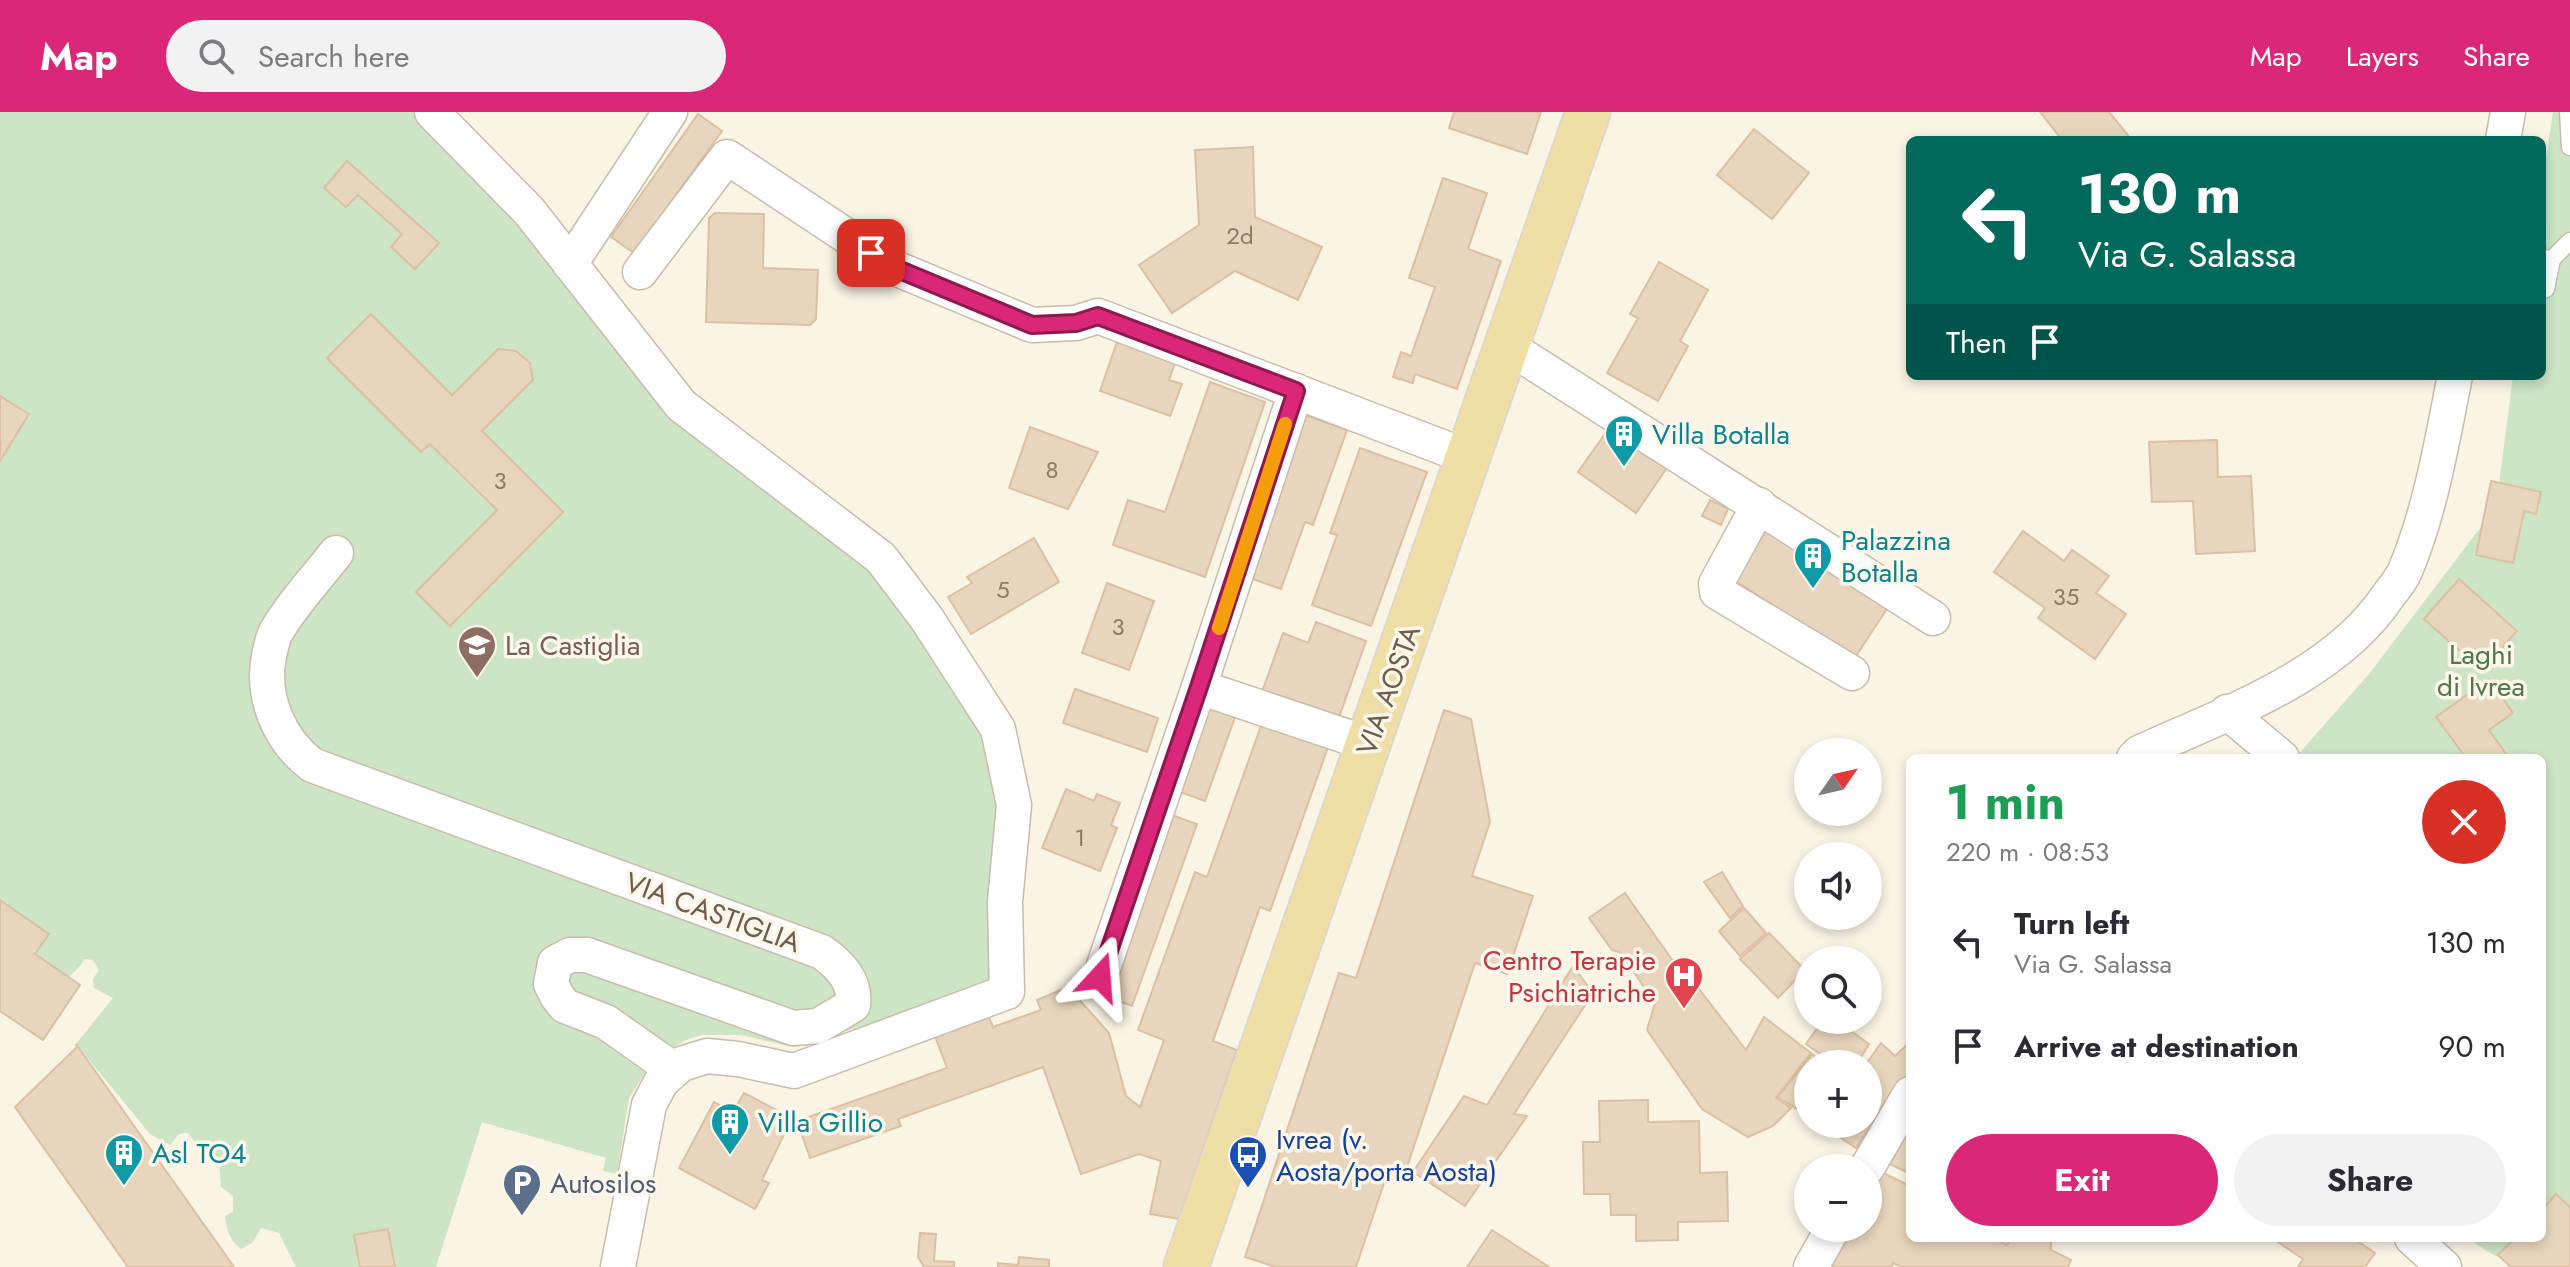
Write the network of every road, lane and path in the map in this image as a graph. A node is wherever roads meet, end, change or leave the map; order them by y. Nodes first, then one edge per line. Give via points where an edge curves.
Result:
1 (432, 112) edge
2 (670, 112) edge
3 (1588, 112) edge
4 (2508, 112) edge
5 (2568, 112) edge
6 (2504, 136) edge
7 (2570, 147) edge
8 (2570, 241) edge
9 (2547, 258) edge
10 (570, 264) junction
11 (640, 272) dead end
12 (2546, 289) dead end
13 (1507, 346) junction
14 (2454, 380) edge
15 (1296, 391) junction
16 (1468, 457) junction
17 (1759, 505) junction
18 (336, 553) dead end
19 (1933, 618) dead end
20 (1852, 673) dead end
21 (1199, 687) junction
22 (2227, 712) junction
23 (1369, 744) junction
24 (2138, 754) edge
25 (2277, 754) edge
26 (1100, 977) dead end
27 (674, 1070) junction
28 (1906, 1101) edge
29 (1875, 1154) edge
30 (1825, 1242) edge
31 (2416, 1242) edge
32 (618, 1267) edge
33 (1186, 1267) edge
34 (1811, 1267) edge
35 (2444, 1267) edge

1 - 10 street via 529,211
2 - 10 street
3 - 13 main road, VIA AOSTA
4 - 6 street
5 - 7 lane
8 - 9 lane
9 - 12 lane
10 - 27 street via 681,405 881,558 998,729 1014,805 1005,902 1007,992 794,1071 707,1056
11 - 15 street via 727,157 895,268 1005,314 1032,325 1098,316
13 - 16 main road, VIA AOSTA
13 - 17 street
14 - 22 street via 2435,471 2404,573 2379,610 2341,647 2283,686
15 - 16 street
15 - 21 street
16 - 23 main road, VIA AOSTA
17 - 19 street
17 - 20 street via 1716,584 1717,592
18 - 27 street, VIA CASTIGLIA via 274,634 268,695 297,753 312,765 822,952 850,981 853,1005 818,1026 793,1028 587,955 570,955 555,963 551,984 565,1006 606,1022
21 - 23 street
21 - 26 street
22 - 24 street
22 - 25 street
23 - 33 main road, VIA AOSTA
27 - 32 street via 649,1105
28 - 29 street
30 - 34 street
31 - 35 street

